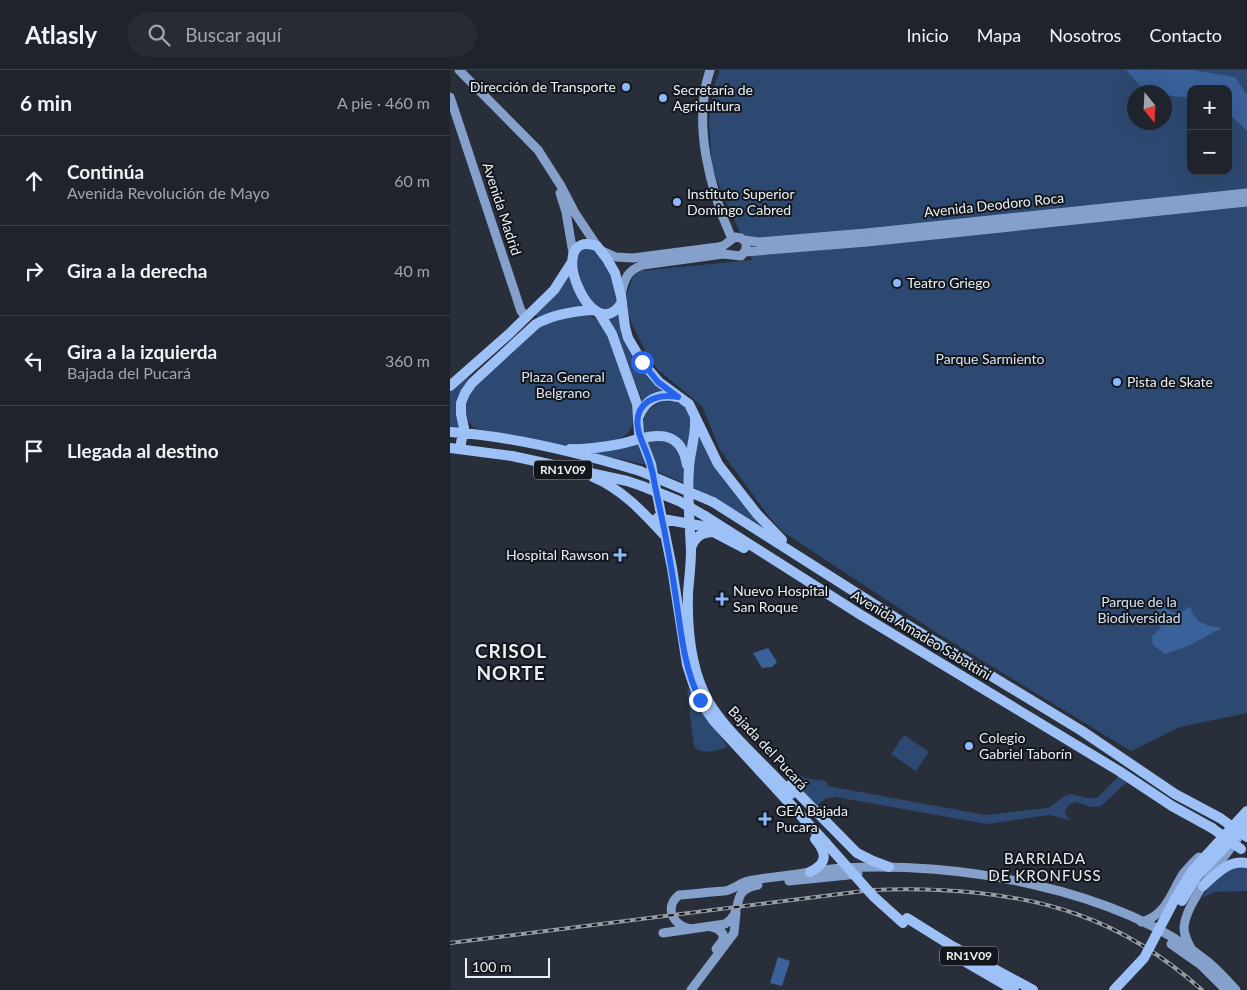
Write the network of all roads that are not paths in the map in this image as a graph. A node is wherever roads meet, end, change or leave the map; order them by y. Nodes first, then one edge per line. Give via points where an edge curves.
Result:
1 (460, 70) edge
2 (710, 70) edge
3 (450, 97) edge
4 (555, 176) junction
5 (1247, 193) edge
6 (1247, 202) edge
7 (730, 240) junction
8 (744, 240) junction
9 (598, 248) junction
10 (745, 252) junction
11 (732, 255) junction
12 (573, 257) junction
13 (621, 299) junction
14 (596, 312) junction
15 (526, 317) junction
16 (536, 324) junction
17 (450, 386) edge
18 (678, 397) junction
19 (638, 416) junction
20 (695, 416) junction
21 (450, 432) edge
22 (464, 433) junction
23 (640, 438) junction
24 (455, 448) edge
25 (546, 448) junction
26 (512, 456) junction
27 (688, 479) junction
28 (644, 512) junction
29 (662, 519) junction
30 (690, 523) junction
31 (715, 532) junction
32 (665, 536) junction
33 (690, 549) junction
34 (815, 568) junction
35 (802, 578) junction
36 (746, 746) junction
37 (748, 760) junction
38 (1247, 811) edge
39 (1247, 826) edge
40 (1247, 837) edge
41 (829, 841) junction
42 (1244, 851) edge
43 (863, 857) junction
44 (1247, 863) edge
45 (890, 867) junction
46 (861, 871) junction
47 (810, 872) junction
48 (1195, 873) junction
49 (1203, 886) junction
50 (725, 891) junction
51 (736, 909) junction
52 (905, 921) junction
53 (1140, 922) junction
54 (711, 927) junction
55 (1184, 927) junction
56 (691, 929) junction
57 (663, 933) dead end
58 (1170, 940) junction
59 (1192, 950) junction
60 (683, 990) edge
61 (691, 990) edge
62 (1014, 990) edge
63 (1033, 990) edge
64 (1114, 990) edge
65 (1122, 990) edge
66 (1226, 990) edge
67 (1236, 990) edge

1 - 4 main road via 538,150
2 - 7 main road via 704,99 705,146 716,198
3 - 15 main road, Avenida Madrid via 500,251
4 - 9 main road
4 - 12 main road via 566,212
5 - 8 main road, Avenida Deodoro Roca via 866,233 759,242
6 - 10 main road, Avenida Deodoro Roca
7 - 8 main road, Avenida Deodoro Roca via 738,237
7 - 9 main road, Avenida Deodoro Roca via 718,248 633,258 616,257
7 - 11 main road via 728,249
8 - 10 main road via 747,244
9 - 12 main road via 583,244 578,246
9 - 13 main road via 613,269
10 - 11 main road, Avenida Deodoro Roca via 741,256
11 - 13 main road, Avenida Deodoro Roca via 636,267 625,278
12 - 14 main road, Bajada del Pucará via 578,289
12 - 15 main road via 554,290
13 - 14 main road via 612,313
13 - 18 main road via 632,346 653,376
14 - 16 main road via 570,312
14 - 19 main road, Bajada del Pucará via 612,334 635,396
15 - 16 main road, Avenida Madrid
15 - 17 main road
16 - 22 main road via 468,388 461,409
18 - 19 main road via 666,395 652,399
18 - 20 main road via 688,404
19 - 23 main road, Bajada del Pucará
20 - 27 main road, Bajada del Pucará
20 - 34 main road via 715,460 726,475 774,533
21 - 22 main road, Avenida Amadeo Sabattini / RN1V09
22 - 24 main road
22 - 25 main road, Avenida Amadeo Sabattini / RN1V09
23 - 25 main road, RN1V09 via 585,449
23 - 27 main road, RN1V09 via 659,435 676,441 685,457
23 - 29 main road, Bajada del Pucará via 652,470
24 - 26 main road, Avenida Amadeo Sabattini / RN1V09
25 - 34 main road, Avenida Amadeo Sabattini, bridge via 640,470 713,502
26 - 28 main road, RN1V09 via 595,478 617,490
26 - 35 main road, Avenida Amadeo Sabattini, bridge via 627,481 679,501
27 - 30 main road, Bajada del Pucará / RN1V09
28 - 29 main road
28 - 32 main road, RN1V09
29 - 30 main road
29 - 32 main road, Bajada del Pucará
30 - 31 main road
30 - 33 main road, Bajada del Pucará / RN1V09
31 - 33 main road via 703,533
31 - 35 main road
32 - 37 main road, Bajada del Pucará / RN1V09 via 692,683 708,713
33 - 36 main road, Bajada del Pucará / RN1V09 via 689,609 692,652 698,678 713,708
34 - 40 main road, Avenida Amadeo Sabattini, bridge via 1082,731 1174,794 1220,818
35 - 42 main road, Avenida Amadeo Sabattini, bridge via 1212,828
36 - 41 main road, Bajada del Pucará / RN1V09
36 - 43 main road via 771,766
37 - 41 main road, Bajada del Pucará / RN1V09
37 - 47 main road via 823,849 822,862
38 - 48 main road
38 - 53 main road via 1188,868 1159,913
39 - 48 main road
39 - 49 main road
41 - 52 main road, Bajada del Pucará / RN1V09
43 - 45 main road
43 - 46 main road
44 - 49 main road via 1238,862 1218,871
45 - 46 main road
45 - 53 main road via 972,873 1018,881 1105,906
46 - 47 main road via 844,868
46 - 51 main road via 749,887 741,892
46 - 58 main road via 920,872 1002,883 1088,905
47 - 50 main road via 747,881
48 - 64 main road, bridge via 1176,897 1144,958
48 - 65 main road, bridge via 1152,957
49 - 55 main road via 1188,912
50 - 51 main road via 732,896
50 - 56 main road via 679,895 673,902 672,917 679,925
51 - 54 main road via 728,922
51 - 61 main road via 734,933
52 - 62 main road, Bajada del Pucará / RN1V09 via 930,941
52 - 63 main road, Bajada del Pucará / RN1V09
53 - 58 main road
54 - 56 main road
54 - 60 main road via 722,932 723,940
55 - 58 main road
55 - 59 main road
56 - 57 main road
58 - 59 main road
58 - 66 main road
59 - 67 main road

